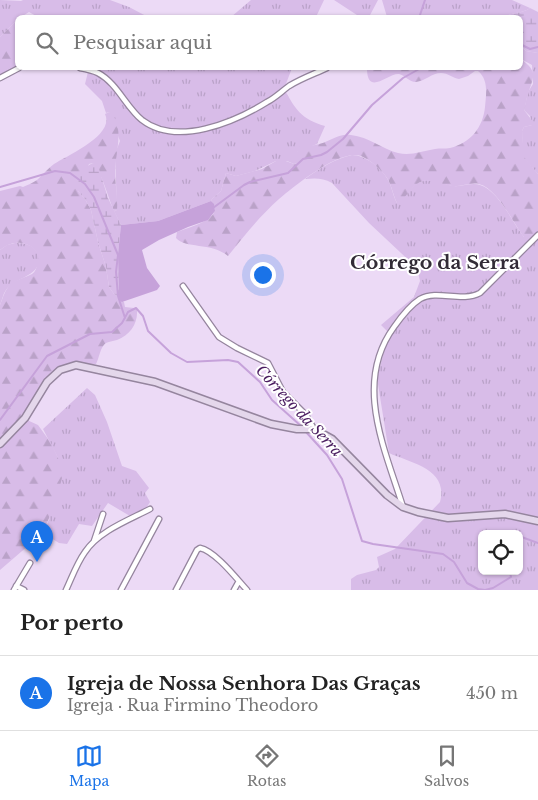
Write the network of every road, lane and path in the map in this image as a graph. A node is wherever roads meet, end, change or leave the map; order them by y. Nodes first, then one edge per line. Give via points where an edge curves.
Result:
1 (15, 70) edge
2 (93, 70) edge
3 (322, 70) edge
4 (0, 78) edge
5 (538, 235) edge
6 (182, 286) dead end
7 (311, 429) junction
8 (0, 444) edge
9 (403, 507) junction
10 (150, 508) dead end
11 (103, 514) dead end
12 (159, 519) dead end
13 (538, 521) edge
14 (94, 542) junction
15 (30, 563) dead end
16 (239, 581) junction
17 (15, 588) edge
18 (24, 590) edge
19 (66, 590) edge
20 (121, 590) edge
21 (176, 590) edge
22 (234, 590) edge
23 (247, 590) edge

1 - 4 street
2 - 3 street via 102,75 137,116 180,133 216,126 268,102 290,86
5 - 9 street via 480,293 469,297 428,295 403,314 387,336 380,352 373,398 388,462
6 - 7 street via 219,337 268,363 287,397 306,415
7 - 8 street via 297,429 258,419 155,382 76,365 60,370 47,382 25,418
7 - 9 street via 332,439 387,496
9 - 13 street via 448,518 505,514
10 - 14 street
11 - 14 street
12 - 20 street
14 - 19 street via 84,552
15 - 17 street
16 - 21 street via 204,548 197,550
16 - 22 street
16 - 23 street
17 - 18 street

